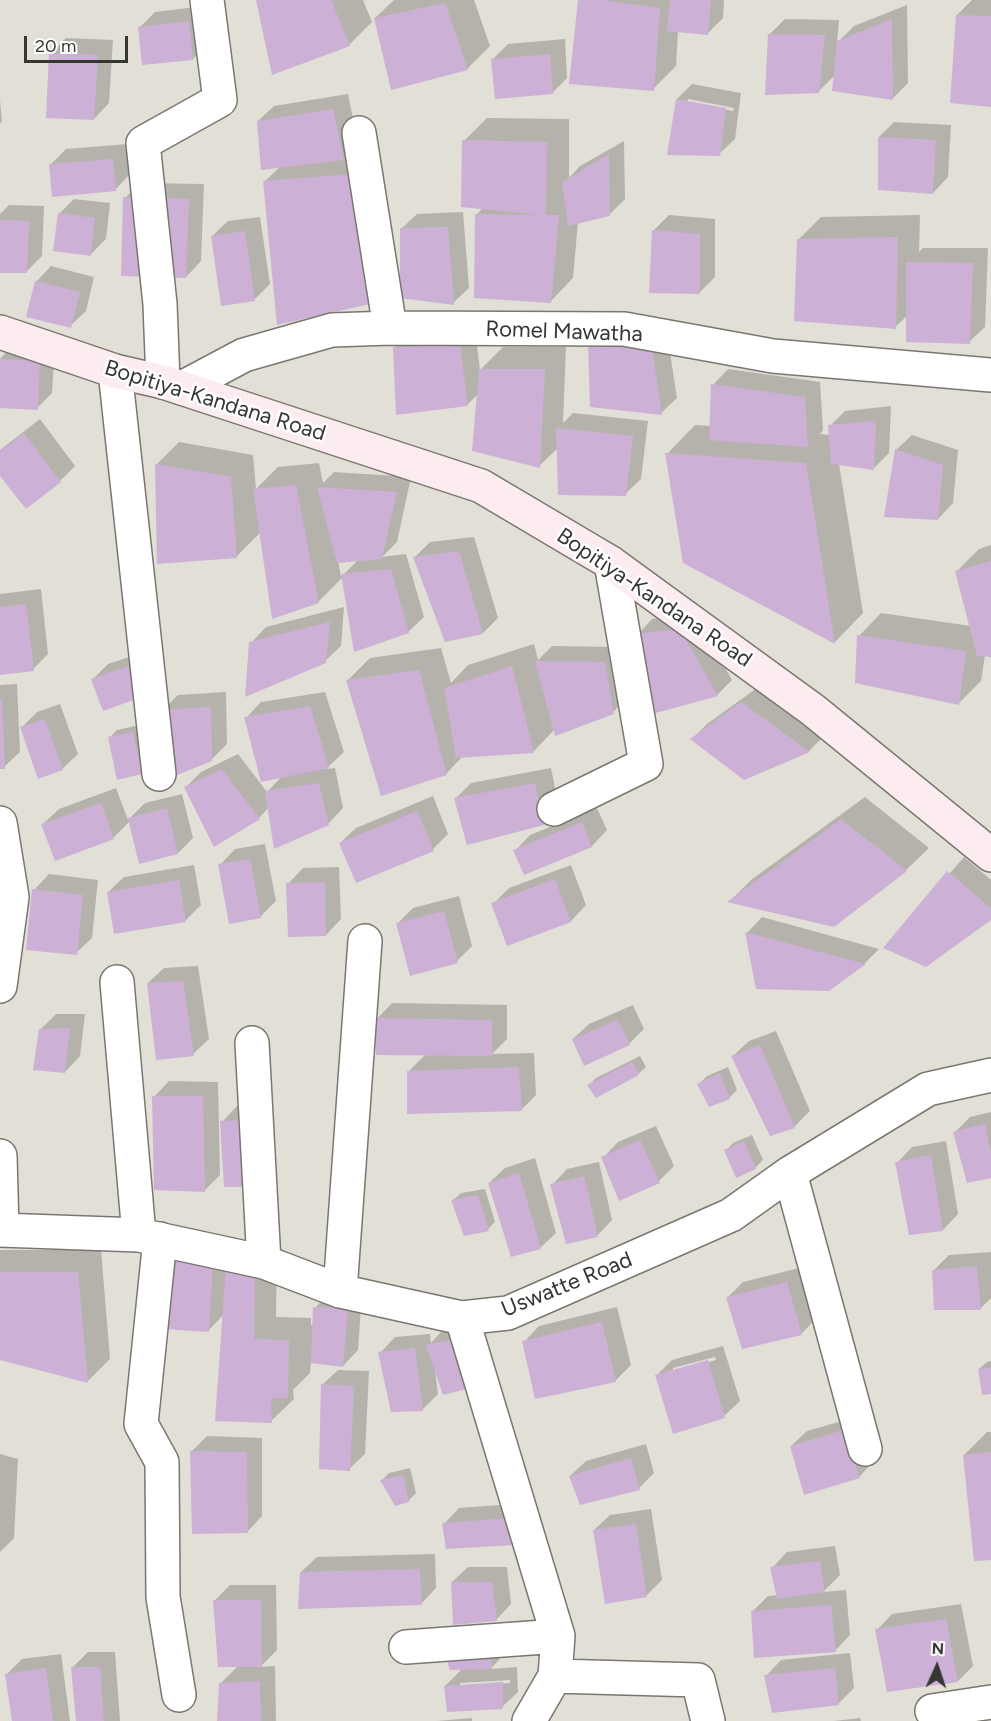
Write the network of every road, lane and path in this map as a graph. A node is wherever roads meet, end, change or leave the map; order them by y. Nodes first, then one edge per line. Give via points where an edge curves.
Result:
1 (207, 0) edge
2 (359, 133) dead end
3 (390, 328) junction
4 (0, 332) edge
5 (115, 371) junction
6 (991, 375) edge
7 (172, 385) junction
8 (611, 564) junction
9 (159, 774) dead end
10 (554, 809) dead end
11 (0, 823) edge
12 (991, 855) edge
13 (365, 941) dead end
14 (117, 982) dead end
15 (0, 986) edge
16 (252, 1043) dead end
17 (991, 1075) edge
18 (0, 1156) edge
19 (790, 1173) junction
20 (1, 1230) edge
21 (149, 1237) junction
22 (264, 1262) junction
23 (339, 1291) junction
24 (462, 1318) junction
25 (865, 1449) dead end
26 (558, 1636) junction
27 (406, 1647) dead end
28 (555, 1676) junction
29 (179, 1695) dead end
30 (991, 1702) edge
31 (932, 1711) dead end
32 (529, 1721) edge
33 (708, 1721) edge

1 - 7 street via 220,100 143,143
2 - 3 street
3 - 6 street, Romel Mawatha via 624,329 773,356
3 - 7 street, Romel Mawatha via 332,330 244,356
4 - 5 street, Bopitiya-Kandana Road
5 - 7 street, Bopitiya-Kandana Road
5 - 9 street
7 - 8 street, Bopitiya-Kandana Road via 482,486
8 - 10 street via 646,764
8 - 12 street, Bopitiya-Kandana Road via 813,710
11 - 15 street via 12,897
13 - 23 street
14 - 21 street
16 - 22 street
17 - 19 street, Uswatte Road via 928,1089
18 - 20 street
19 - 24 street, Uswatte Road via 731,1215 657,1248 508,1313
19 - 25 street
20 - 21 street, Uswatte Road
21 - 22 street, Uswatte Road
21 - 29 street via 141,1424 162,1462 163,1598
22 - 23 street, Uswatte Road
23 - 24 street, Uswatte Road
24 - 26 street
26 - 27 street
26 - 28 street
28 - 32 street
28 - 33 street via 698,1680
30 - 31 street

